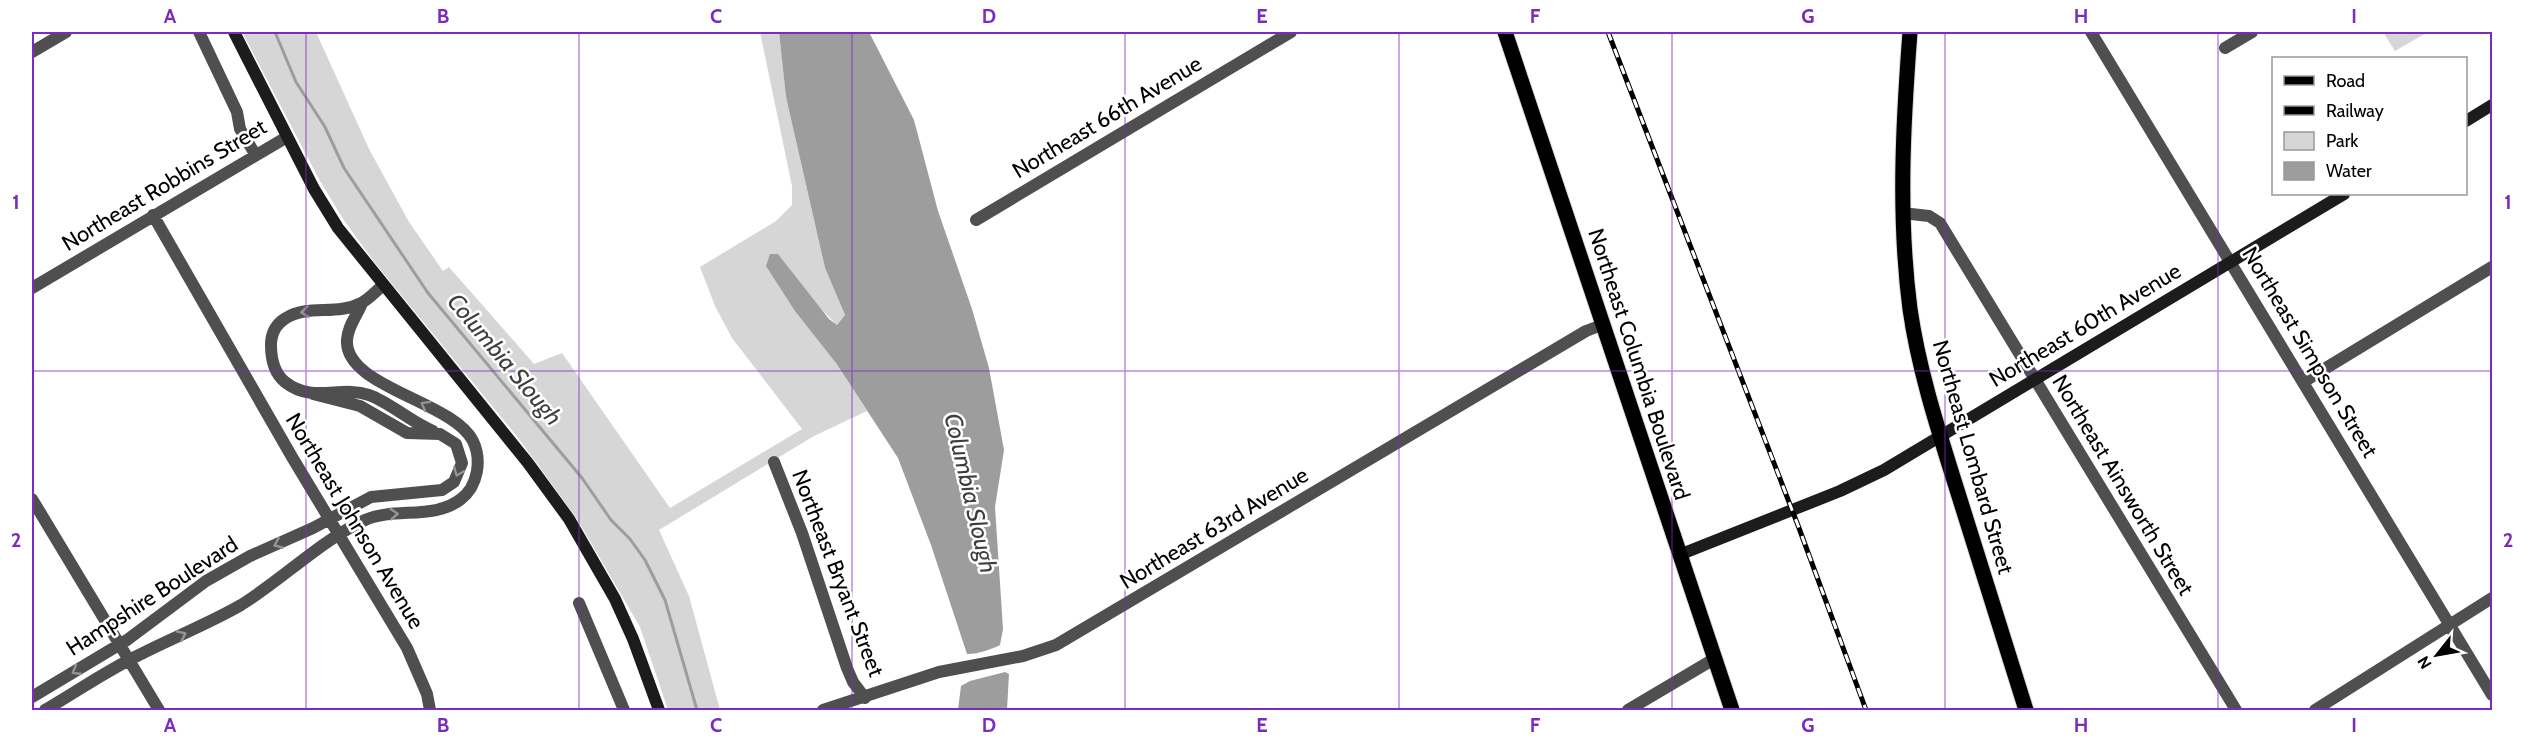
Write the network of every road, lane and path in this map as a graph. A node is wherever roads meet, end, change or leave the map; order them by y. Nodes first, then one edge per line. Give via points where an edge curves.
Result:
1 (66, 32) edge
2 (199, 32) edge
3 (234, 32) edge
4 (1291, 32) edge
5 (1505, 32) edge
6 (1910, 32) edge
7 (2091, 32) edge
8 (2252, 32) edge
9 (2225, 48) dead end
10 (32, 52) edge
11 (2493, 105) edge
12 (2467, 120) edge
13 (287, 137) junction
14 (255, 154) junction
15 (2342, 195) edge
16 (1902, 213) junction
17 (153, 215) junction
18 (976, 220) dead end
19 (2231, 262) junction
20 (2493, 267) edge
21 (382, 286) junction
22 (32, 288) edge
23 (362, 303) junction
24 (1602, 325) junction
25 (2036, 380) junction
26 (2303, 382) junction
27 (1940, 437) junction
28 (774, 462) dead end
29 (32, 499) edge
30 (330, 519) junction
31 (340, 534) junction
32 (1679, 555) junction
33 (2493, 598) edge
34 (579, 603) dead end
35 (2450, 625) junction
36 (120, 644) junction
37 (1714, 659) junction
38 (129, 660) junction
39 (2493, 695) edge
40 (32, 697) edge
41 (865, 698) junction
42 (844, 707) edge
43 (45, 711) edge
44 (159, 711) edge
45 (430, 711) edge
46 (624, 711) edge
47 (659, 711) edge
48 (823, 711) edge
49 (1629, 711) edge
50 (1732, 711) edge
51 (2026, 711) edge
52 (2236, 711) edge
53 (2315, 711) edge

1 - 10 street
2 - 14 street via 237,112 240,129
3 - 13 street
4 - 18 street, Northeast 66th Avenue
5 - 24 main road, Northeast Columbia Boulevard
6 - 16 main road, Northeast Lombard Street
7 - 19 street, Northeast Simpson Street
8 - 9 street
11 - 12 street
13 - 14 street, Northeast Robbins Street
13 - 21 street via 326,209
14 - 17 street, Northeast Robbins Street
15 - 19 street, Northeast 60th Avenue
16 - 25 street, Northeast Ainsworth Street via 1929,216 1940,223
16 - 27 main road, Northeast Lombard Street via 1914,328
17 - 22 street, Northeast Robbins Street
17 - 30 street, Northeast Johnson Avenue
19 - 25 street, Northeast 60th Avenue
19 - 26 street, Northeast Simpson Street
20 - 26 street
21 - 23 street
21 - 47 street via 569,519 615,599
23 -> 30 street, Hampshire Boulevard via 294,313 282,320 271,338 274,367 295,390 369,395 456,444 462,463 454,482 442,490 371,497
31 -> 23 street, Hampshire Boulevard via 384,514 449,506 462,498 476,477 476,448 469,434 357,366 346,343 348,329
24 - 32 main road, Northeast Columbia Boulevard
24 - 41 street, Northeast 63rd Avenue via 1056,645 1032,654 939,672
25 - 27 street, Northeast 60th Avenue
25 - 52 street, Northeast Ainsworth Street
26 - 35 street, Northeast Simpson Street
27 - 32 street, Northeast 60th Avenue via 1854,485
27 - 51 main road, Northeast Lombard Street
28 - 41 street, Northeast Bryant Street via 847,668
29 - 36 street
30 - 31 street, Northeast Johnson Avenue
30 -> 36 street, Hampshire Boulevard via 220,573
38 -> 31 street, Hampshire Boulevard via 240,605
31 - 45 street, Northeast Johnson Avenue via 412,656
32 - 37 main road, Northeast Columbia Boulevard
33 - 35 street
34 - 46 street
35 - 39 street, Northeast Simpson Street
35 - 53 street
36 - 38 street
36 -> 40 street, Hampshire Boulevard
37 - 49 street
37 - 50 main road, Northeast Columbia Boulevard
38 - 43 street, Hampshire Boulevard
38 - 44 street
41 - 42 street, Northeast 63rd Avenue
42 - 48 street, Northeast 63rd Avenue

